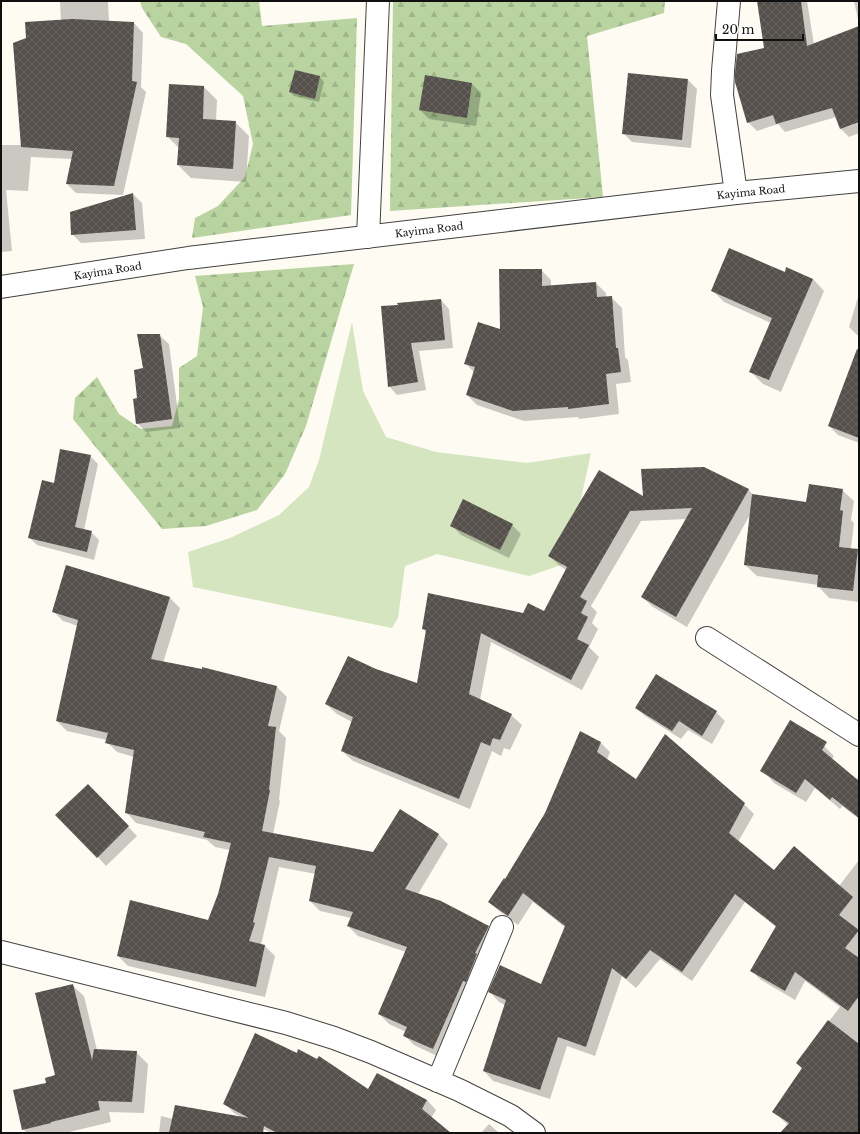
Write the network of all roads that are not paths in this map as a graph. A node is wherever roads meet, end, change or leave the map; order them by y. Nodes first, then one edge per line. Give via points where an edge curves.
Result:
1 (378, 1) edge
2 (729, 1) edge
3 (859, 181) edge
4 (736, 193) junction
5 (368, 237) junction
6 (1, 287) edge
7 (707, 638) dead end
8 (859, 735) edge
9 (502, 927) dead end
10 (1, 952) edge
11 (438, 1081) junction
12 (534, 1133) edge

1 - 5 street
2 - 4 street via 722,95
3 - 4 street, Kayima Road
4 - 5 street, Kayima Road
5 - 6 street, Kayima Road via 188,258
7 - 8 street
9 - 11 street
10 - 11 street via 286,1022 371,1052
11 - 12 street via 511,1116

